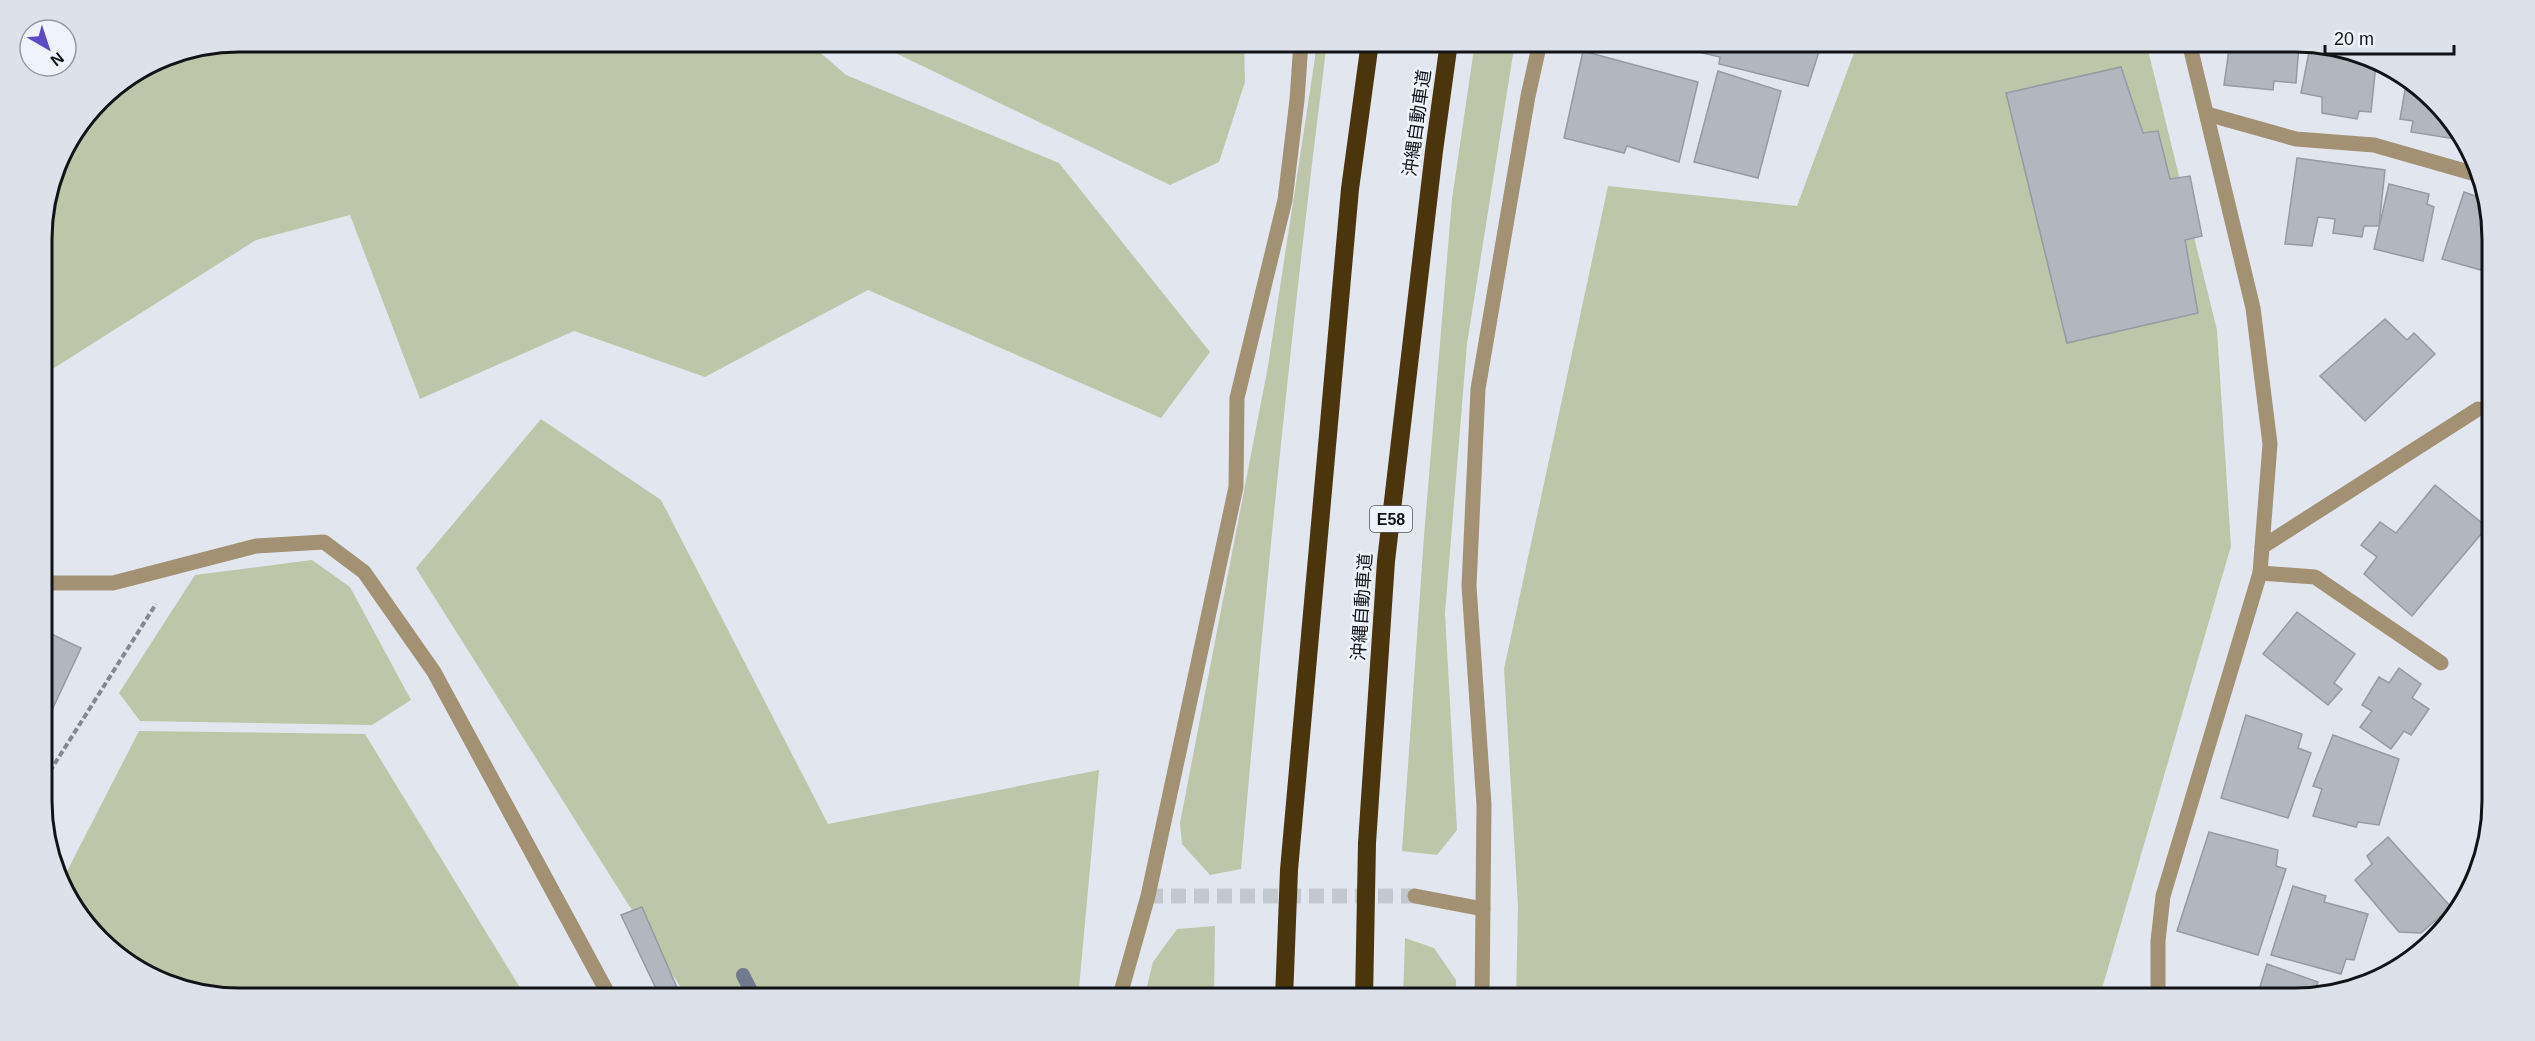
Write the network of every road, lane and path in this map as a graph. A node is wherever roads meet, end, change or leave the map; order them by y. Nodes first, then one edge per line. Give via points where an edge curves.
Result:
1 (1299, 53) edge
2 (1369, 53) edge
3 (1447, 53) edge
4 (1538, 53) edge
5 (2193, 53) edge
6 (2207, 114) junction
7 (2470, 172) edge
8 (2478, 409) dead end
9 (2262, 547) junction
10 (181, 565) junction
11 (2260, 573) junction
12 (52, 583) edge
13 (2441, 663) dead end
14 (52, 767) edge
15 (1415, 896) tunnel mouth
16 (1483, 909) junction
17 (605, 988) edge
18 (1122, 988) edge
19 (1284, 988) edge
20 (1364, 988) edge
21 (1482, 988) edge
22 (2158, 988) edge

1 - 18 street via 1285,200 1237,398 1236,487 1148,896
2 - 19 highway via 1348,212 1289,870
3 - 20 highway, 沖縄自動車道 / E58 via 1386,561 1367,843
4 - 16 street via 1478,389 1469,586 1484,805
5 - 6 street
6 - 7 street via 2296,139 2374,145
6 - 9 street via 2253,308 2270,444
8 - 9 street
9 - 11 street
10 - 12 street via 112,583
10 - 14 path
10 - 17 street via 256,546 324,542 364,572 434,672
11 - 13 street via 2315,577
11 - 22 street via 2163,896
15 - 16 street
16 - 21 street

